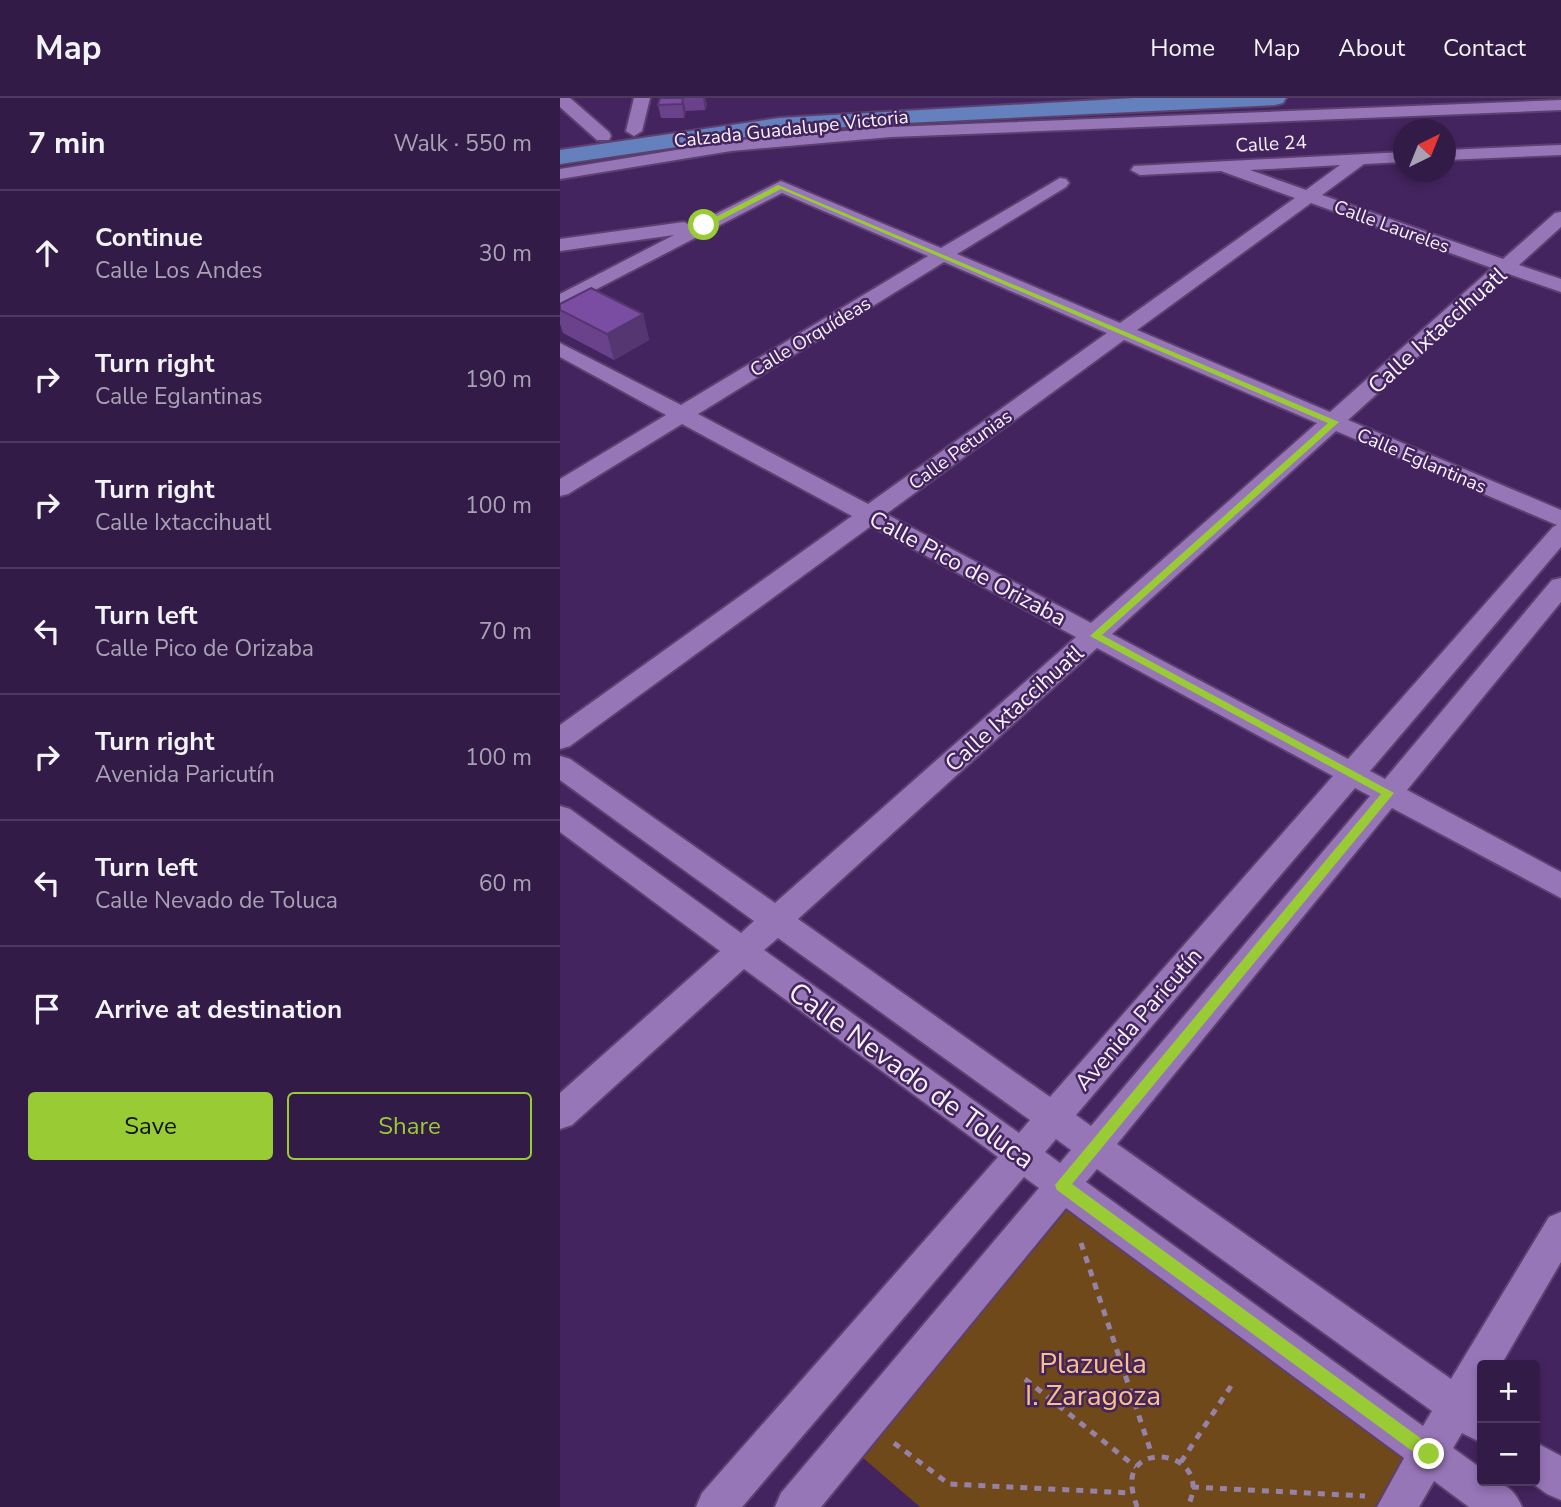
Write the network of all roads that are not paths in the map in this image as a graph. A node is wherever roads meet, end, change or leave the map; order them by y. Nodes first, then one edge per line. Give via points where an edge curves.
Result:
1 (560, 98) edge
2 (642, 98) edge
3 (1031, 98) edge
4 (1275, 98) edge
5 (1561, 105) edge
6 (634, 131) junction
7 (603, 136) junction
8 (780, 140) junction
9 (560, 143) edge
10 (1561, 150) edge
11 (1456, 155) edge
12 (560, 157) edge
13 (1393, 158) edge
14 (1360, 159) junction
15 (1223, 166) junction
16 (1140, 170) dead end
17 (560, 174) edge
18 (1060, 183) dead end
19 (780, 186) junction
20 (1309, 196) junction
21 (1561, 217) edge
22 (704, 225) junction
23 (560, 245) edge
24 (943, 255) junction
25 (1506, 267) junction
26 (1561, 286) edge
27 (560, 302) edge
28 (1122, 332) junction
29 (560, 349) edge
30 (682, 414) junction
31 (1334, 422) junction
32 (560, 489) edge
33 (869, 515) junction
34 (1561, 519) edge
35 (1561, 532) edge
36 (1561, 586) edge
37 (1095, 636) junction
38 (560, 739) edge
39 (560, 766) edge
40 (1352, 774) junction
41 (1388, 793) junction
42 (560, 817) edge
43 (1561, 886) edge
44 (777, 920) junction
45 (742, 951) junction
46 (560, 1114) edge
47 (1053, 1118) junction
48 (1094, 1147) junction
49 (1021, 1155) junction
50 (1062, 1185) junction
51 (1561, 1229) edge
52 (1469, 1415) edge
53 (1429, 1454) junction
54 (1540, 1465) edge
55 (1561, 1480) edge
56 (1383, 1502) edge
57 (716, 1507) edge
58 (795, 1507) edge
59 (1502, 1507) edge

1 - 7 street
2 - 6 street
3 - 6 main road, Calzada Guadalupe Victoria via 805,110
4 - 12 main road, Calzada Guadalupe Victoria via 779,125
5 - 8 street
6 - 7 main road, Calzada Guadalupe Victoria
7 - 9 main road, Calzada Guadalupe Victoria
8 - 17 street
8 - 19 street
10 - 11 street
13 - 14 street, Calle 24
14 - 15 street, Calle 24
14 - 20 street, Calle Petunias
15 - 16 street, Calle 24
15 - 20 street, Calle Laureles
18 - 24 street, Calle Orquídeas
19 - 22 street
19 - 24 street, Calle Eglantinas
20 - 25 street, Calle Laureles
20 - 28 street, Calle Petunias
21 - 25 street, Calle Ixtaccihuatl
22 - 23 street
22 - 27 street
24 - 28 street, Calle Eglantinas
24 - 30 street, Calle Orquídeas
25 - 26 street, Calle Laureles
25 - 31 street, Calle Ixtaccihuatl
28 - 31 street, Calle Eglantinas
28 - 33 street, Calle Petunias
29 - 30 street, Calle Pico de Orizaba
30 - 32 street, Calle Orquídeas
30 - 33 street, Calle Pico de Orizaba
31 - 34 street, Calle Eglantinas
31 - 37 street, Calle Ixtaccihuatl
33 - 37 street, Calle Pico de Orizaba
33 - 38 street, Calle Petunias
35 - 40 street, Avenida Paricutín
36 - 41 street, Avenida Paricutín
37 - 40 street, Calle Pico de Orizaba
37 - 44 street, Calle Ixtaccihuatl
39 - 44 street, Calle Nevado de Toluca
40 - 41 street, Calle Pico de Orizaba
40 - 47 street, Avenida Paricutín
41 - 43 street, Calle Pico de Orizaba
41 - 48 street, Avenida Paricutín
42 - 45 street, Calle Nevado de Toluca
44 - 45 street, Calle Ixtaccihuatl
44 - 47 street, Calle Nevado de Toluca
45 - 46 street, Calle Ixtaccihuatl
45 - 49 street, Calle Nevado de Toluca
47 - 48 street, Calle Nevado de Toluca
47 - 49 street, Avenida Paricutín
48 - 50 street, Avenida Paricutín
48 - 52 street, Calle Nevado de Toluca
49 - 50 street, Calle Nevado de Toluca
49 - 57 street, Avenida Paricutín
50 - 53 street, Calle Nevado de Toluca
50 - 58 street, Avenida Paricutín
51 - 52 street
52 - 53 street
53 - 56 street
53 - 59 street, Calle Nevado de Toluca
54 - 55 street

